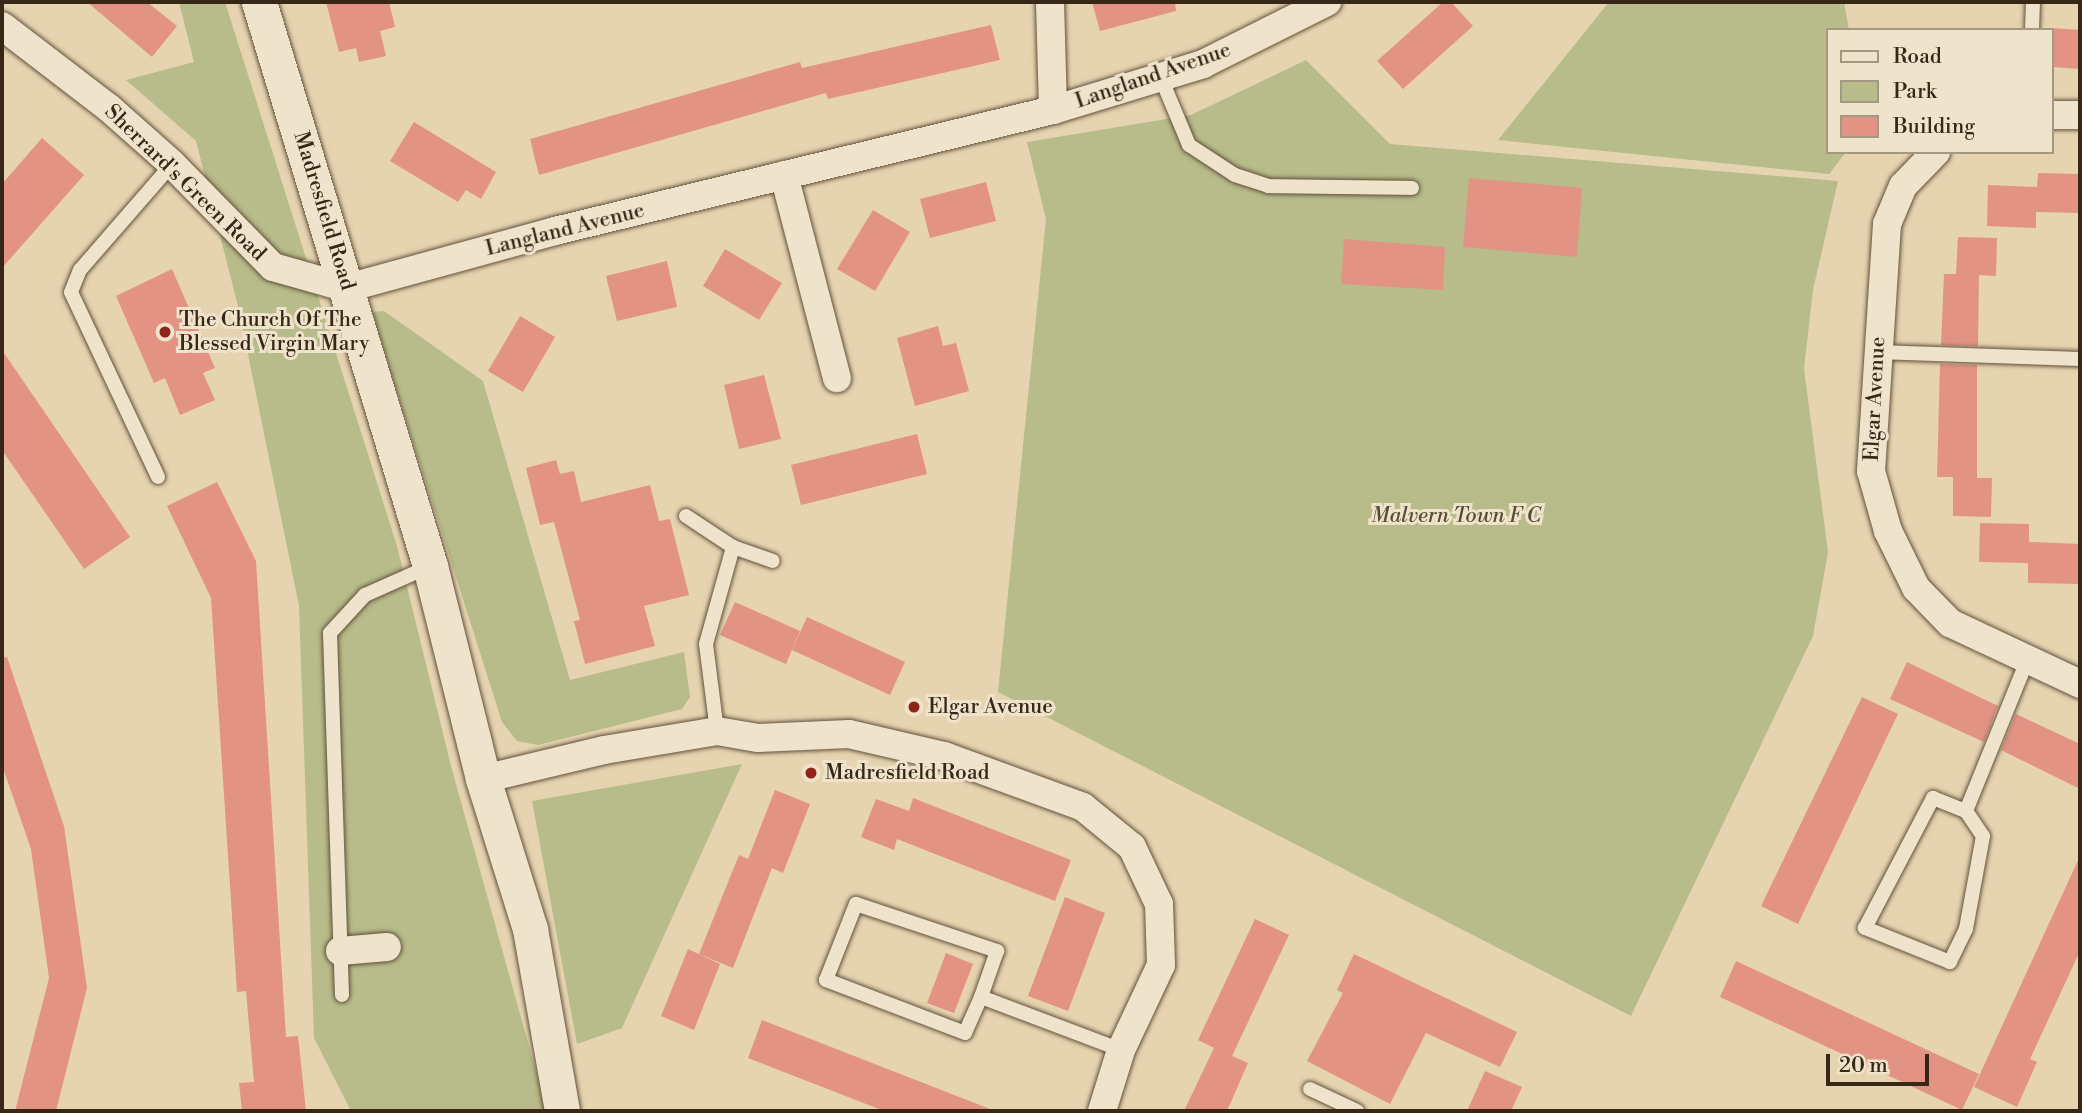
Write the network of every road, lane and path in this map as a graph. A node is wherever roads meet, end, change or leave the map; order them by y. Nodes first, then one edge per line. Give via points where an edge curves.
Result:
1 (259, 2) edge
2 (1050, 2) edge
3 (1327, 2) edge
4 (2033, 2) edge
5 (2, 26) edge
6 (2032, 28) edge
7 (1161, 78) junction
8 (1053, 110) junction
9 (2054, 115) edge
10 (2080, 115) edge
11 (1934, 154) edge
12 (172, 164) junction
13 (784, 175) junction
14 (1412, 188) dead end
15 (348, 288) junction
16 (1877, 352) junction
17 (2080, 359) edge
18 (837, 378) dead end
19 (158, 477) dead end
20 (686, 516) dead end
21 (733, 547) junction
22 (773, 561) dead end
23 (430, 566) junction
24 (2027, 661) junction
25 (2080, 684) edge
26 (717, 732) junction
27 (483, 779) junction
28 (1966, 811) junction
29 (387, 947) dead end
30 (340, 950) junction
31 (342, 995) dead end
32 (981, 997) junction
33 (1121, 1050) junction
34 (1310, 1089) dead end
35 (562, 1111) edge
36 (1101, 1111) edge
37 (1357, 1111) edge

1 - 15 street, Madresfield Road
2 - 8 street, Langland Avenue
3 - 7 street, Langland Avenue via 1203,64
4 - 6 lane
5 - 12 street, Sherrard's Green Road via 109,108
7 - 8 street, Langland Avenue
7 - 14 lane via 1189,145 1235,175 1268,186
8 - 13 street, Langland Avenue
9 - 10 street
11 - 16 street, Elgar Avenue via 1903,186 1887,224
12 - 15 street, Sherrard's Green Road via 273,267
12 - 19 lane via 80,270 71,292
13 - 15 street, Langland Avenue
13 - 18 street
15 - 23 street, Madresfield Road
16 - 17 lane
16 - 24 street, Elgar Avenue via 1871,471 1888,531 1916,588 1950,623
20 - 21 lane
21 - 22 lane
21 - 26 lane via 706,644
23 - 27 street, Madresfield Road
23 - 30 lane via 365,595 330,633
24 - 25 street, Elgar Avenue
24 - 28 lane
26 - 27 street via 604,750
26 - 33 street via 758,738 849,734 944,756 1083,807 1132,847 1159,904 1161,965
27 - 35 street, Madresfield Road via 530,929
28 - 28 lane via 1933,798 1865,928 1950,962 1966,929 1983,836
29 - 30 street
30 - 31 lane
32 - 32 lane via 998,951 856,904 826,980 965,1032
32 - 33 lane
33 - 36 street
34 - 37 lane

